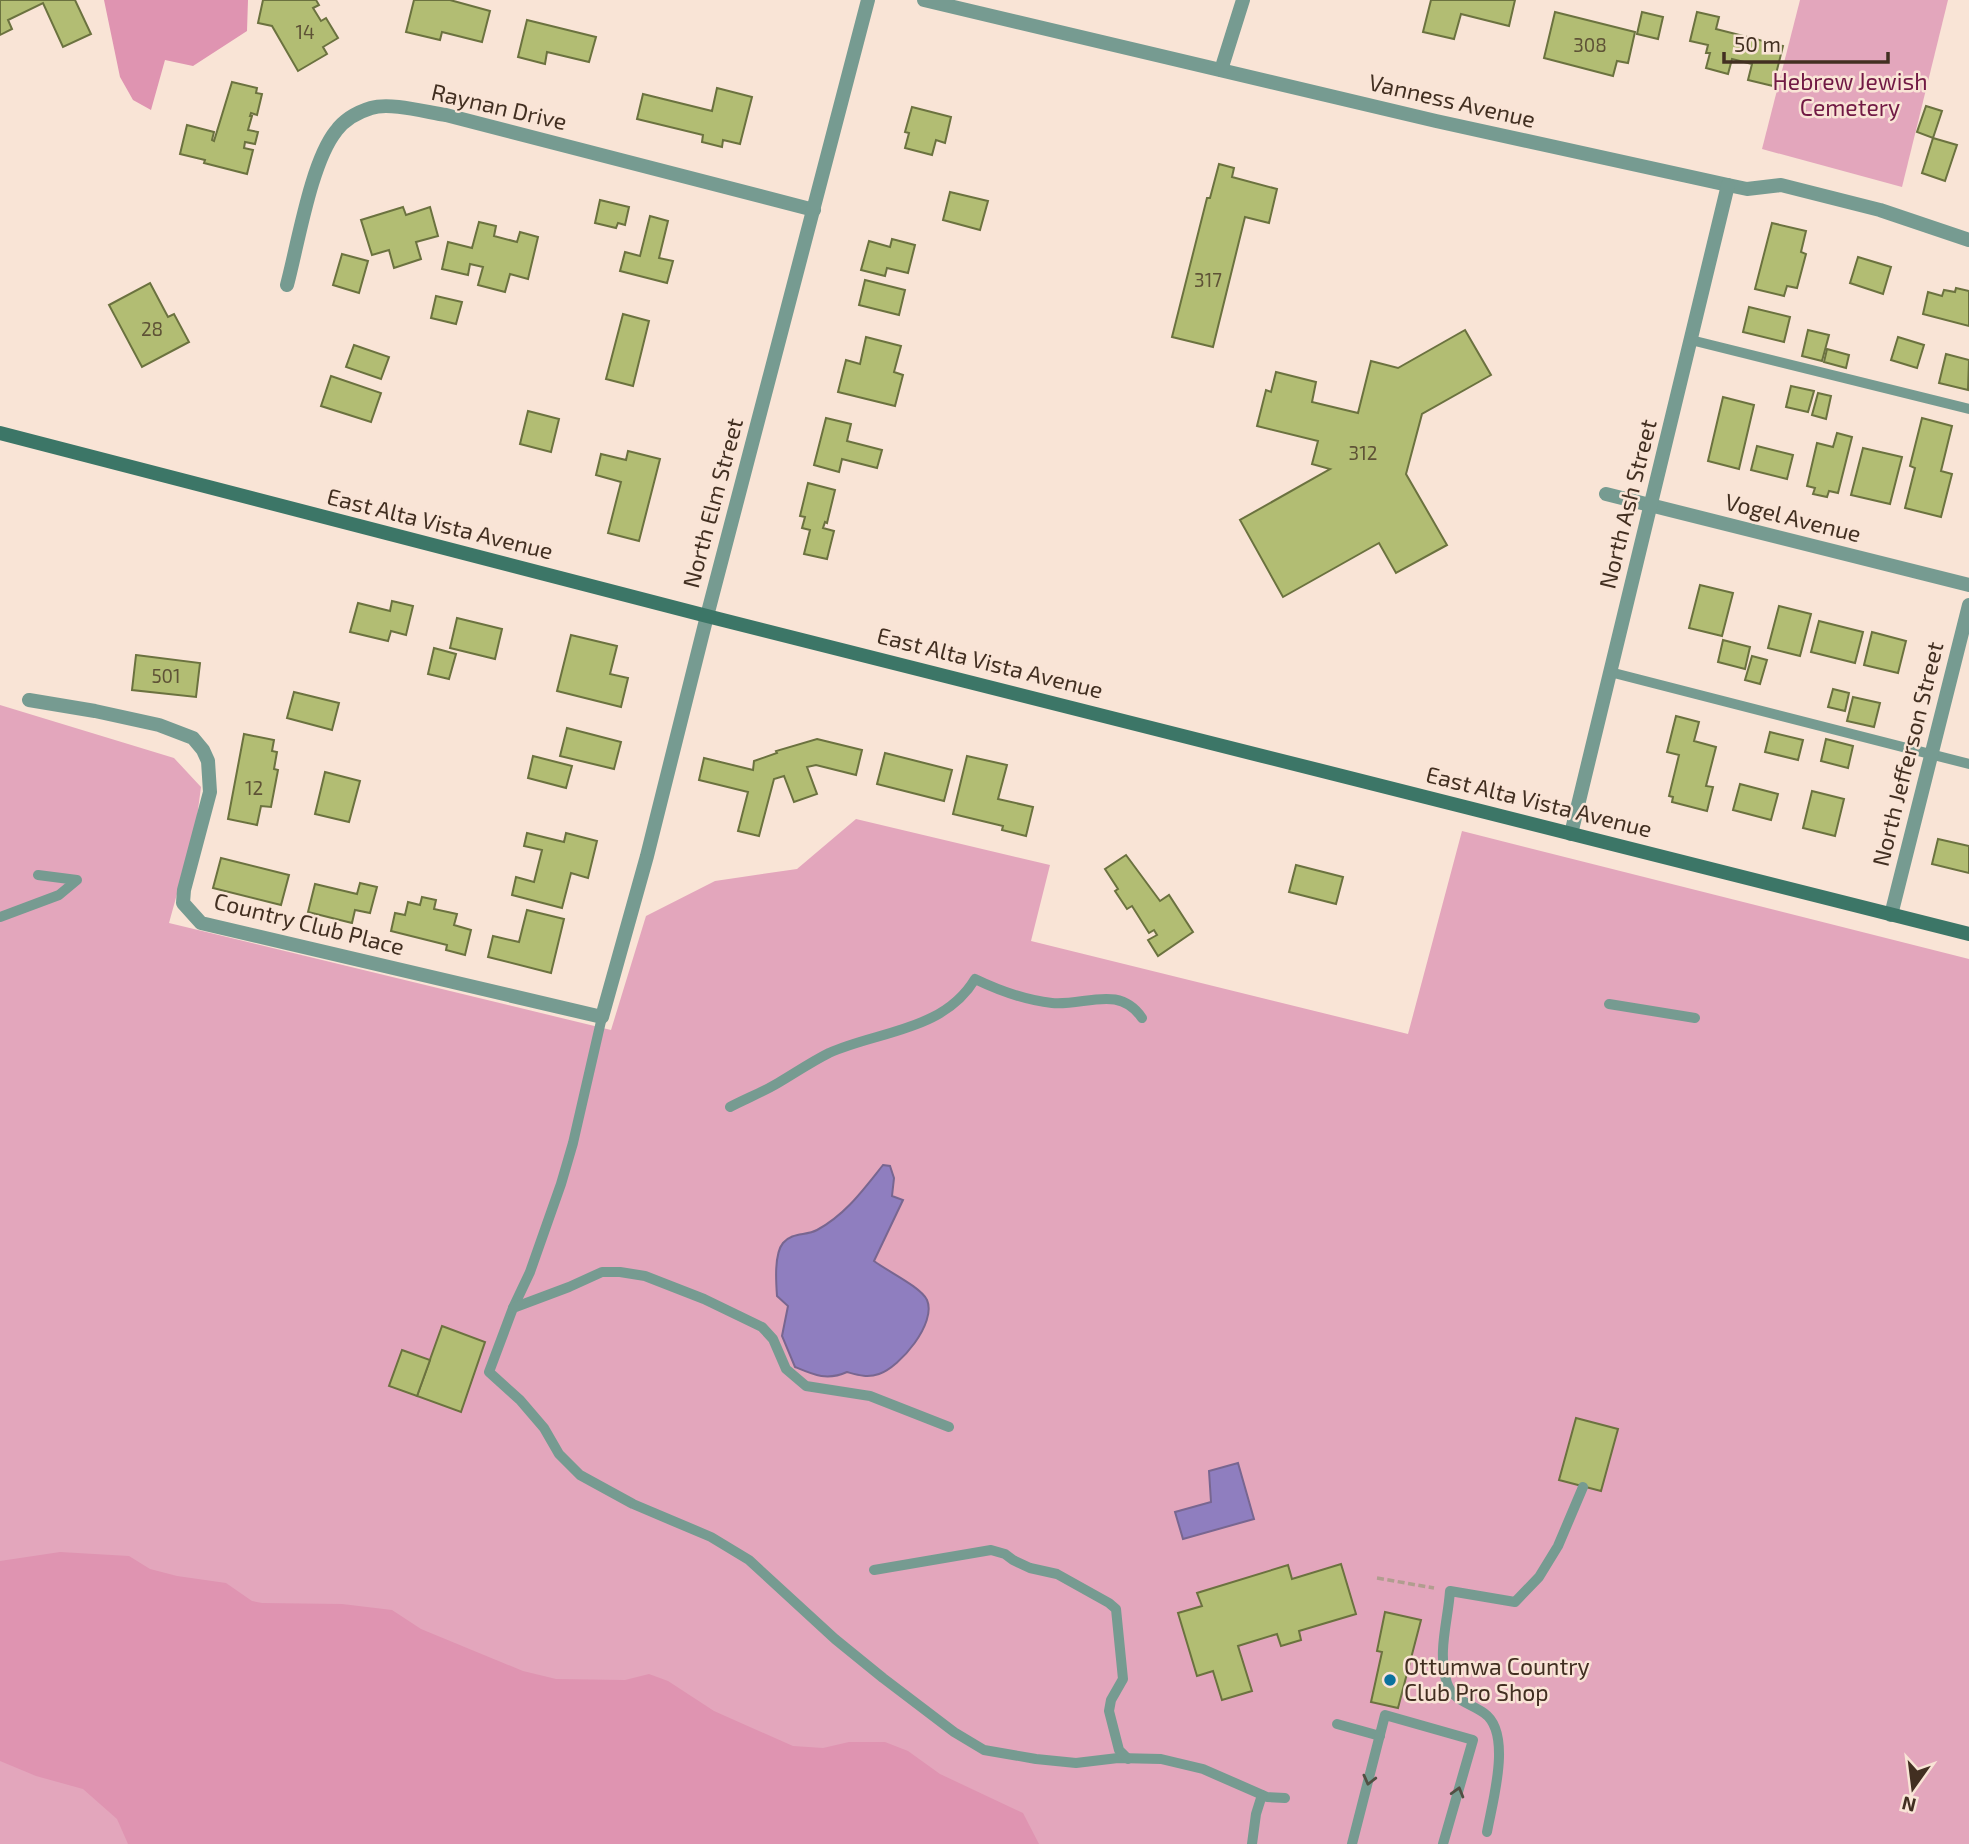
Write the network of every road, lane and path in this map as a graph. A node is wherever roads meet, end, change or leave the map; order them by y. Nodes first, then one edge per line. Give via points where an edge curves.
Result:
1 (868, 0) edge
2 (924, 0) edge
3 (1243, 0) edge
4 (1221, 70) junction
5 (1728, 185) junction
6 (814, 210) junction
7 (1969, 240) edge
8 (287, 285) dead end
9 (1691, 340) junction
10 (1969, 409) edge
11 (0, 433) edge
12 (1606, 495) dead end
13 (1651, 506) junction
14 (1969, 585) edge
15 (1969, 605) edge
16 (707, 616) junction
17 (1610, 673) junction
18 (29, 700) dead end
19 (1931, 754) junction
20 (1969, 764) edge
21 (1571, 834) junction
22 (38, 875) dead end
23 (1891, 915) junction
24 (0, 917) edge
25 (1969, 934) edge
26 (1609, 1004) dead end
27 (602, 1017) junction
28 (1142, 1018) dead end
29 (1695, 1018) dead end
30 (730, 1107) dead end
31 (513, 1308) junction
32 (948, 1427) dead end
33 (1583, 1487) dead end
34 (874, 1570) dead end
35 (1377, 1578) dead end
36 (1450, 1591) junction
37 (1337, 1724) dead end
38 (1380, 1736) junction
39 (1128, 1759) junction
40 (1262, 1795) junction
41 (1285, 1798) dead end
42 (1487, 1832) dead end
43 (1251, 1844) edge
44 (1352, 1844) edge
45 (1443, 1844) edge

1 - 6 street, North Elm Street
2 - 4 street, Vanness Avenue
3 - 4 street
4 - 5 street, Vanness Avenue
5 - 7 street, Vanness Avenue via 1746,189 1781,185 1880,210
5 - 9 street, North Ash Street
6 - 8 street, Raynan Drive via 446,115 374,107 351,117 336,131 320,158
6 - 16 street, North Elm Street
9 - 10 lane
9 - 13 street, North Ash Street
11 - 16 main road, East Alta Vista Avenue
12 - 13 street, Vogel Avenue
13 - 14 street, Vogel Avenue
13 - 17 street, North Ash Street
15 - 19 street, North Jefferson Street
16 - 21 main road, East Alta Vista Avenue
16 - 27 street, North Elm Street
17 - 19 lane
17 - 21 street, North Ash Street
18 - 27 street, Country Club Place via 159,725 193,738 203,750 209,792 183,903 201,923
19 - 20 lane
19 - 23 street, North Jefferson Street
21 - 23 main road, East Alta Vista Avenue
22 - 24 lane via 77,880 59,895
23 - 25 main road, East Alta Vista Avenue
26 - 29 lane
27 - 31 lane via 561,1184
28 - 30 lane via 1136,1008 1118,999 1055,1003 1001,992 975,979 944,1010 910,1029 831,1053
31 - 32 lane via 603,1272 645,1276 762,1326 786,1369 806,1386 870,1396
31 - 39 lane via 489,1372 520,1400 580,1475 750,1560 883,1678 984,1750 1076,1763
33 - 36 lane via 1558,1546 1539,1577 1515,1602
34 - 39 lane via 991,1550 1030,1568 1057,1574 1109,1603 1116,1609 1123,1679 1110,1711 1119,1751
35 - 36 path
36 - 42 lane via 1442,1648 1447,1684 1460,1701 1486,1714 1497,1733 1499,1761
37 - 38 lane
38 -> 44 lane
45 -> 38 lane via 1473,1740 1385,1715
39 - 40 lane via 1161,1759 1203,1769
40 - 41 lane
40 - 43 lane

